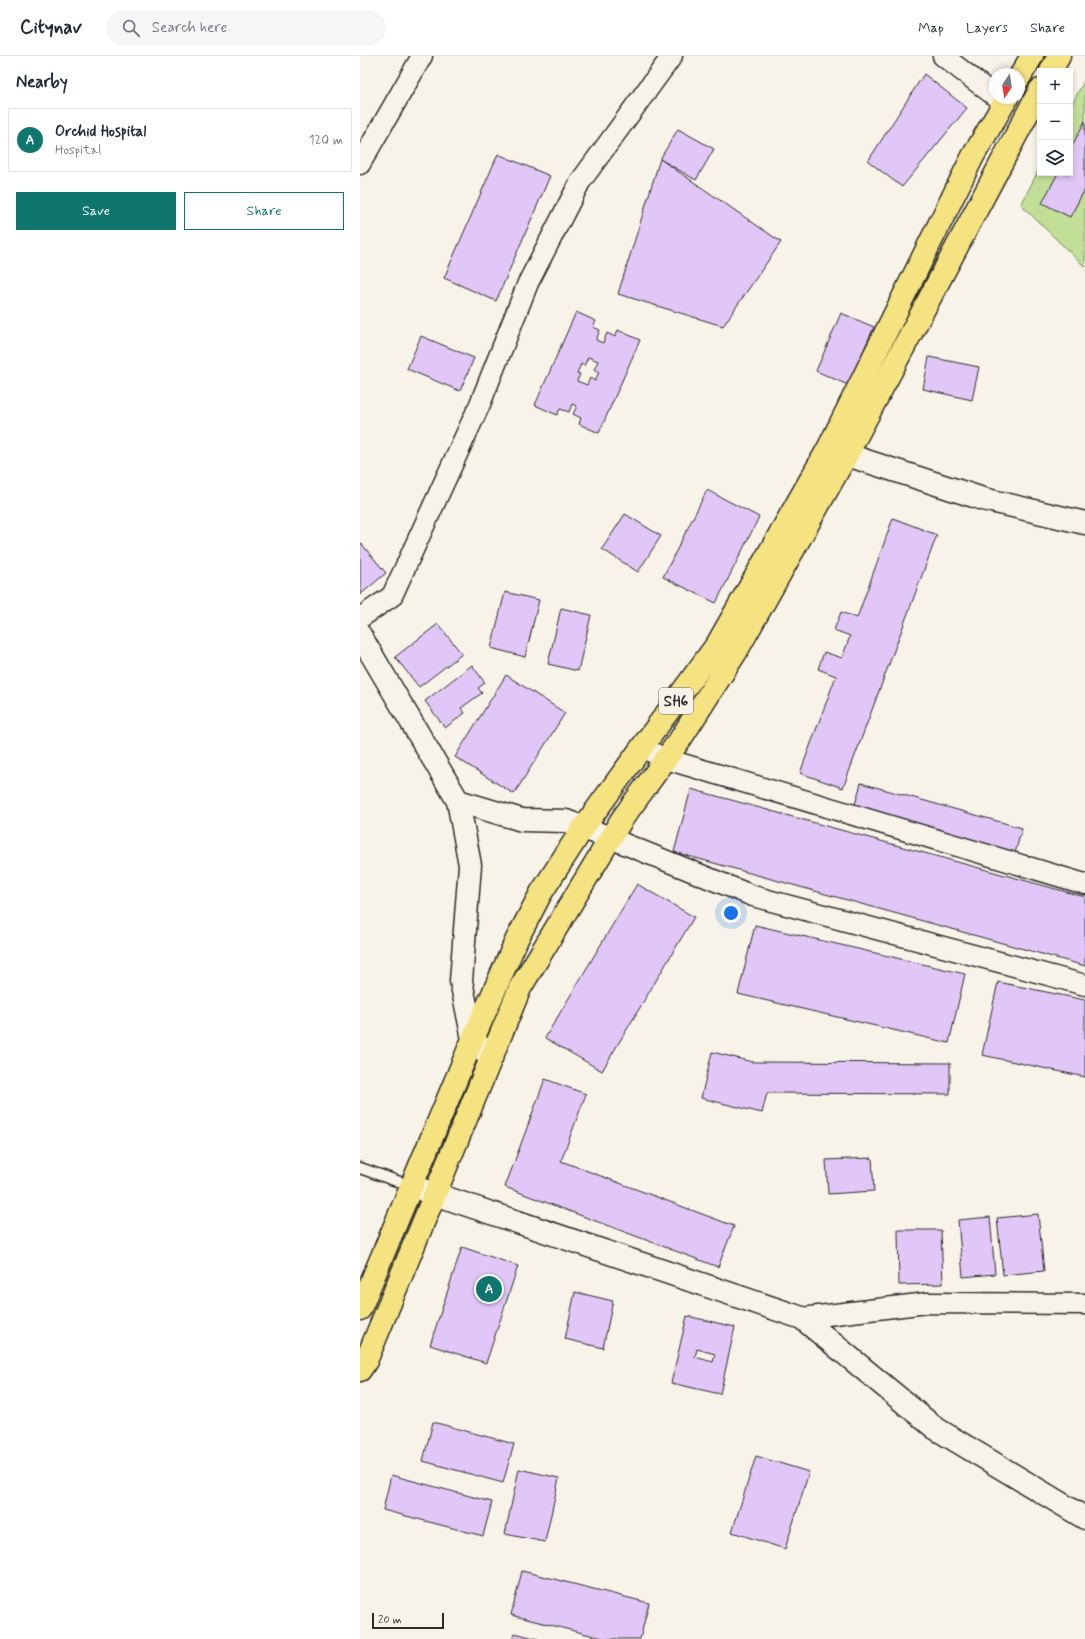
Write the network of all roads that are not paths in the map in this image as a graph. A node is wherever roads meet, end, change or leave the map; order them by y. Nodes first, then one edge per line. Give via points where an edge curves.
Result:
1 (422, 56) edge
2 (672, 56) edge
3 (943, 56) edge
4 (1032, 56) edge
5 (1059, 56) edge
6 (1025, 68) edge
7 (1053, 68) edge
8 (989, 90) edge
9 (1037, 95) edge
10 (999, 104) edge
11 (360, 164) edge
12 (837, 452) junction
13 (1085, 523) edge
14 (360, 618) edge
15 (360, 634) edge
16 (643, 748) junction
17 (666, 759) junction
18 (458, 801) junction
19 (584, 828) junction
20 (610, 838) junction
21 (1085, 884) edge
22 (1085, 985) edge
23 (473, 1039) junction
24 (491, 1058) junction
25 (360, 1168) edge
26 (411, 1186) junction
27 (435, 1194) junction
28 (1085, 1304) edge
29 (360, 1309) edge
30 (802, 1318) junction
31 (360, 1370) edge
32 (1085, 1518) edge

1 - 11 street
2 - 14 street via 580,182 528,283 480,404 392,596
3 - 8 street
4 - 6 main road
5 - 7 main road
9 - 12 main road
10 - 12 main road, SH6
12 - 13 street via 983,499
12 - 16 main road, SH6 via 718,643
12 - 17 main road via 736,652
15 - 18 street
16 - 17 street
16 - 19 main road, SH6
17 - 20 main road
17 - 21 street
18 - 19 street via 522,820 566,820
18 - 23 street via 470,865 461,981
19 - 20 street
19 - 23 main road, SH6 via 541,893 516,939
20 - 22 street via 754,896
20 - 24 main road via 520,988
23 - 24 street
23 - 26 main road, SH6
24 - 27 main road
25 - 26 lane
26 - 27 street
26 - 29 main road, SH6
27 - 30 street
27 - 31 main road
28 - 30 street via 927,1303
30 - 32 street via 935,1428

